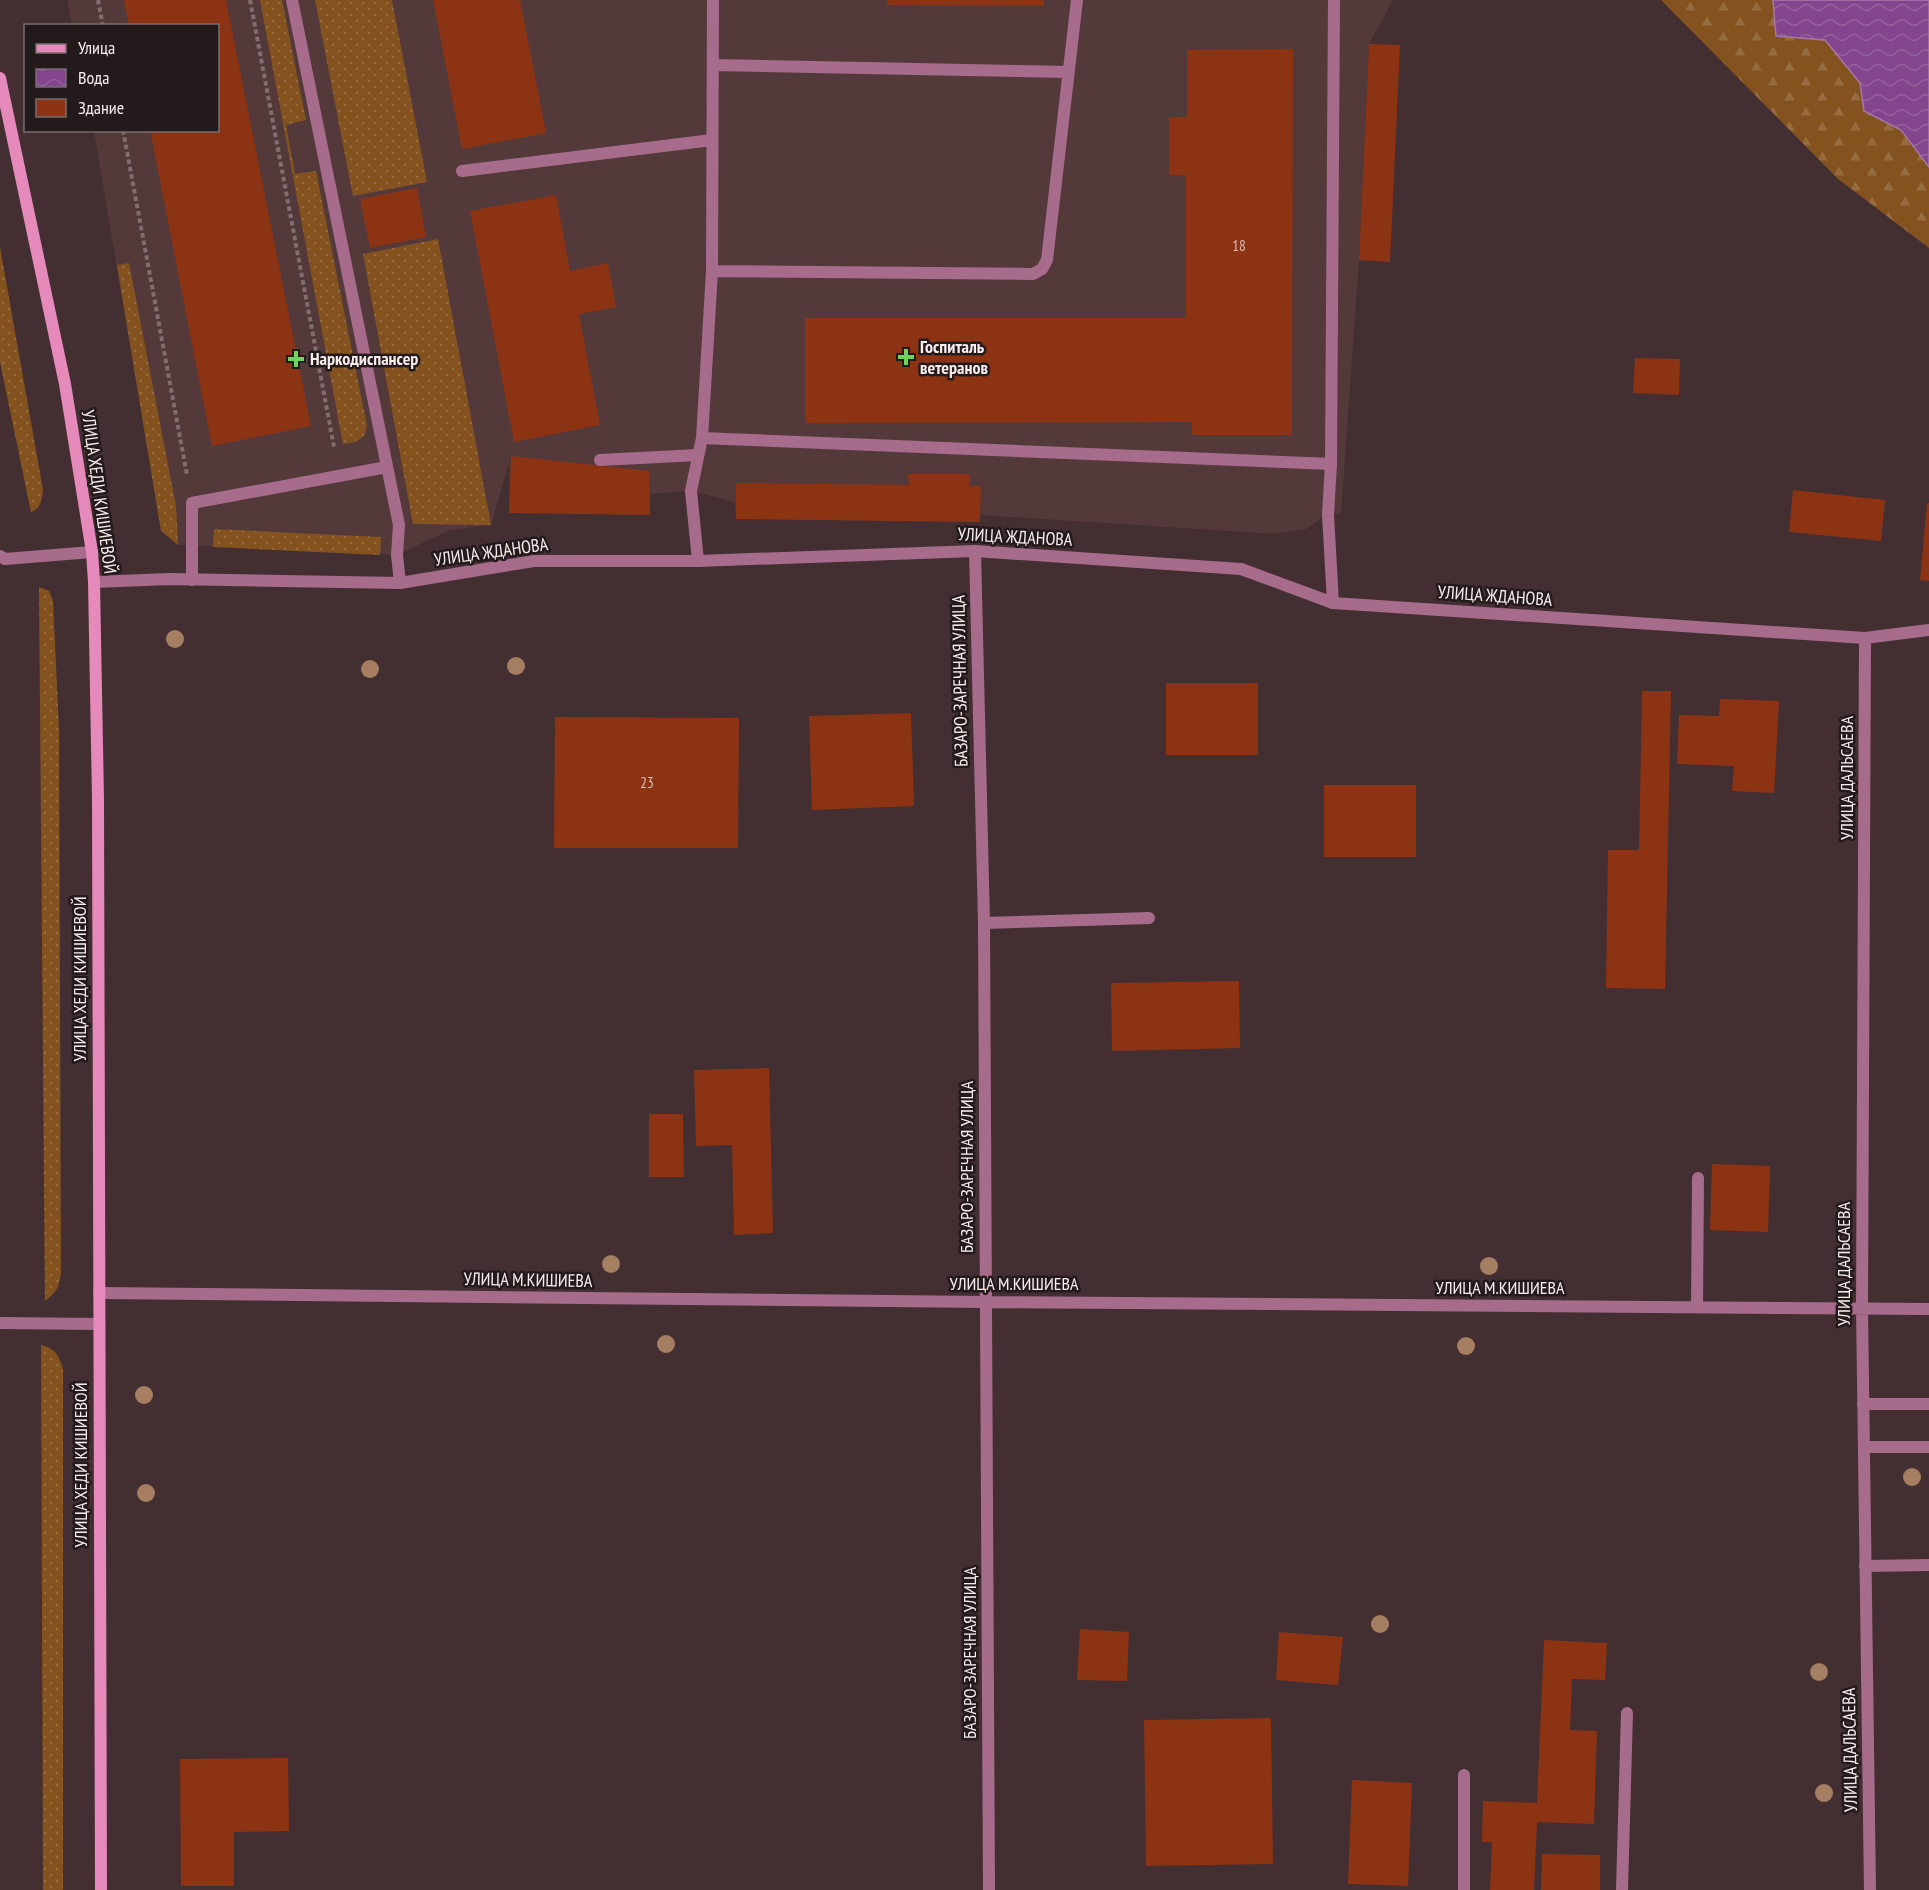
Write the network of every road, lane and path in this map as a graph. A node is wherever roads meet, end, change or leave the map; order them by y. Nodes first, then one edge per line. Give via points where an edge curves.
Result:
1 (98, 0) edge
2 (250, 0) edge
3 (292, 0) edge
4 (713, 0) edge
5 (1077, 0) edge
6 (1334, 0) edge
7 (103, 24) edge
8 (713, 65) junction
9 (1069, 72) junction
10 (0, 78) edge
11 (123, 132) edge
12 (712, 140) junction
13 (462, 171) dead end
14 (712, 271) junction
15 (702, 438) junction
16 (698, 455) junction
17 (600, 460) dead end
18 (1331, 464) junction
19 (387, 467) junction
20 (339, 475) junction
21 (192, 503) junction
22 (975, 551) junction
23 (92, 552) junction
24 (0, 556) edge
25 (698, 561) junction
26 (192, 580) junction
27 (94, 582) junction
28 (400, 583) junction
29 (1333, 603) junction
30 (1929, 630) edge
31 (1866, 638) junction
32 (1149, 918) dead end
33 (984, 922) junction
34 (1698, 1178) dead end
35 (99, 1293) junction
36 (986, 1302) junction
37 (1697, 1307) junction
38 (1862, 1308) junction
39 (1929, 1309) edge
40 (0, 1323) edge
41 (98, 1324) junction
42 (1863, 1404) junction
43 (1929, 1404) edge
44 (1864, 1447) junction
45 (1929, 1447) edge
46 (1866, 1566) junction
47 (1929, 1566) edge
48 (1627, 1713) dead end
49 (1464, 1775) dead end
50 (101, 1890) edge
51 (989, 1890) edge
52 (1464, 1890) edge
53 (1622, 1890) edge
54 (1870, 1890) edge

1 - 7 path
2 - 20 path
3 - 19 street
4 - 8 street
5 - 9 street
6 - 18 street
8 - 9 street
8 - 12 street
9 - 14 street via 1047,260 1042,269 1033,274
10 - 23 main road, УЛИЦА ХЕДИ КИШИЕВОЙ via 65,384
11 - 21 path
12 - 13 street
12 - 14 street
14 - 15 street
15 - 16 street
15 - 18 street
16 - 17 street
16 - 25 street via 691,491
18 - 29 street via 1328,514
19 - 20 street
19 - 28 street via 399,525
20 - 21 street
21 - 26 street
22 - 25 street, УЛИЦА ЖДАНОВА
22 - 29 street, УЛИЦА ЖДАНОВА via 1241,568
22 - 33 street, БАЗАРО-ЗАРЕЧНАЯ УЛИЦА
23 - 24 street via 5,559
23 - 27 main road, УЛИЦА ХЕДИ КИШИЕВОЙ
25 - 28 street, УЛИЦА ЖДАНОВА via 534,561
26 - 27 street, УЛИЦА ЖДАНОВА
26 - 28 street, УЛИЦА ЖДАНОВА
27 - 35 main road, УЛИЦА ХЕДИ КИШИЕВОЙ
29 - 31 street, УЛИЦА ЖДАНОВА
30 - 31 street, УЛИЦА ЖДАНОВА
31 - 38 street, УЛИЦА ДАЛЬСАЕВА
32 - 33 street
33 - 36 street, БАЗАРО-ЗАРЕЧНАЯ УЛИЦА
34 - 37 street
35 - 36 street, УЛИЦА М.КИШИЕВА
35 - 41 main road, УЛИЦА ХЕДИ КИШИЕВОЙ
36 - 37 street, УЛИЦА М.КИШИЕВА
36 - 51 street, БАЗАРО-ЗАРЕЧНАЯ УЛИЦА
37 - 38 street, УЛИЦА М.КИШИЕВА
38 - 39 street, УЛИЦА М.КИШИЕВА
38 - 42 street, УЛИЦА ДАЛЬСАЕВА
40 - 41 street
41 - 50 main road, УЛИЦА ХЕДИ КИШИЕВОЙ
42 - 43 street
42 - 44 street, УЛИЦА ДАЛЬСАЕВА
44 - 45 street
44 - 46 street, УЛИЦА ДАЛЬСАЕВА
46 - 47 street
46 - 54 street, УЛИЦА ДАЛЬСАЕВА
48 - 53 street
49 - 52 street

